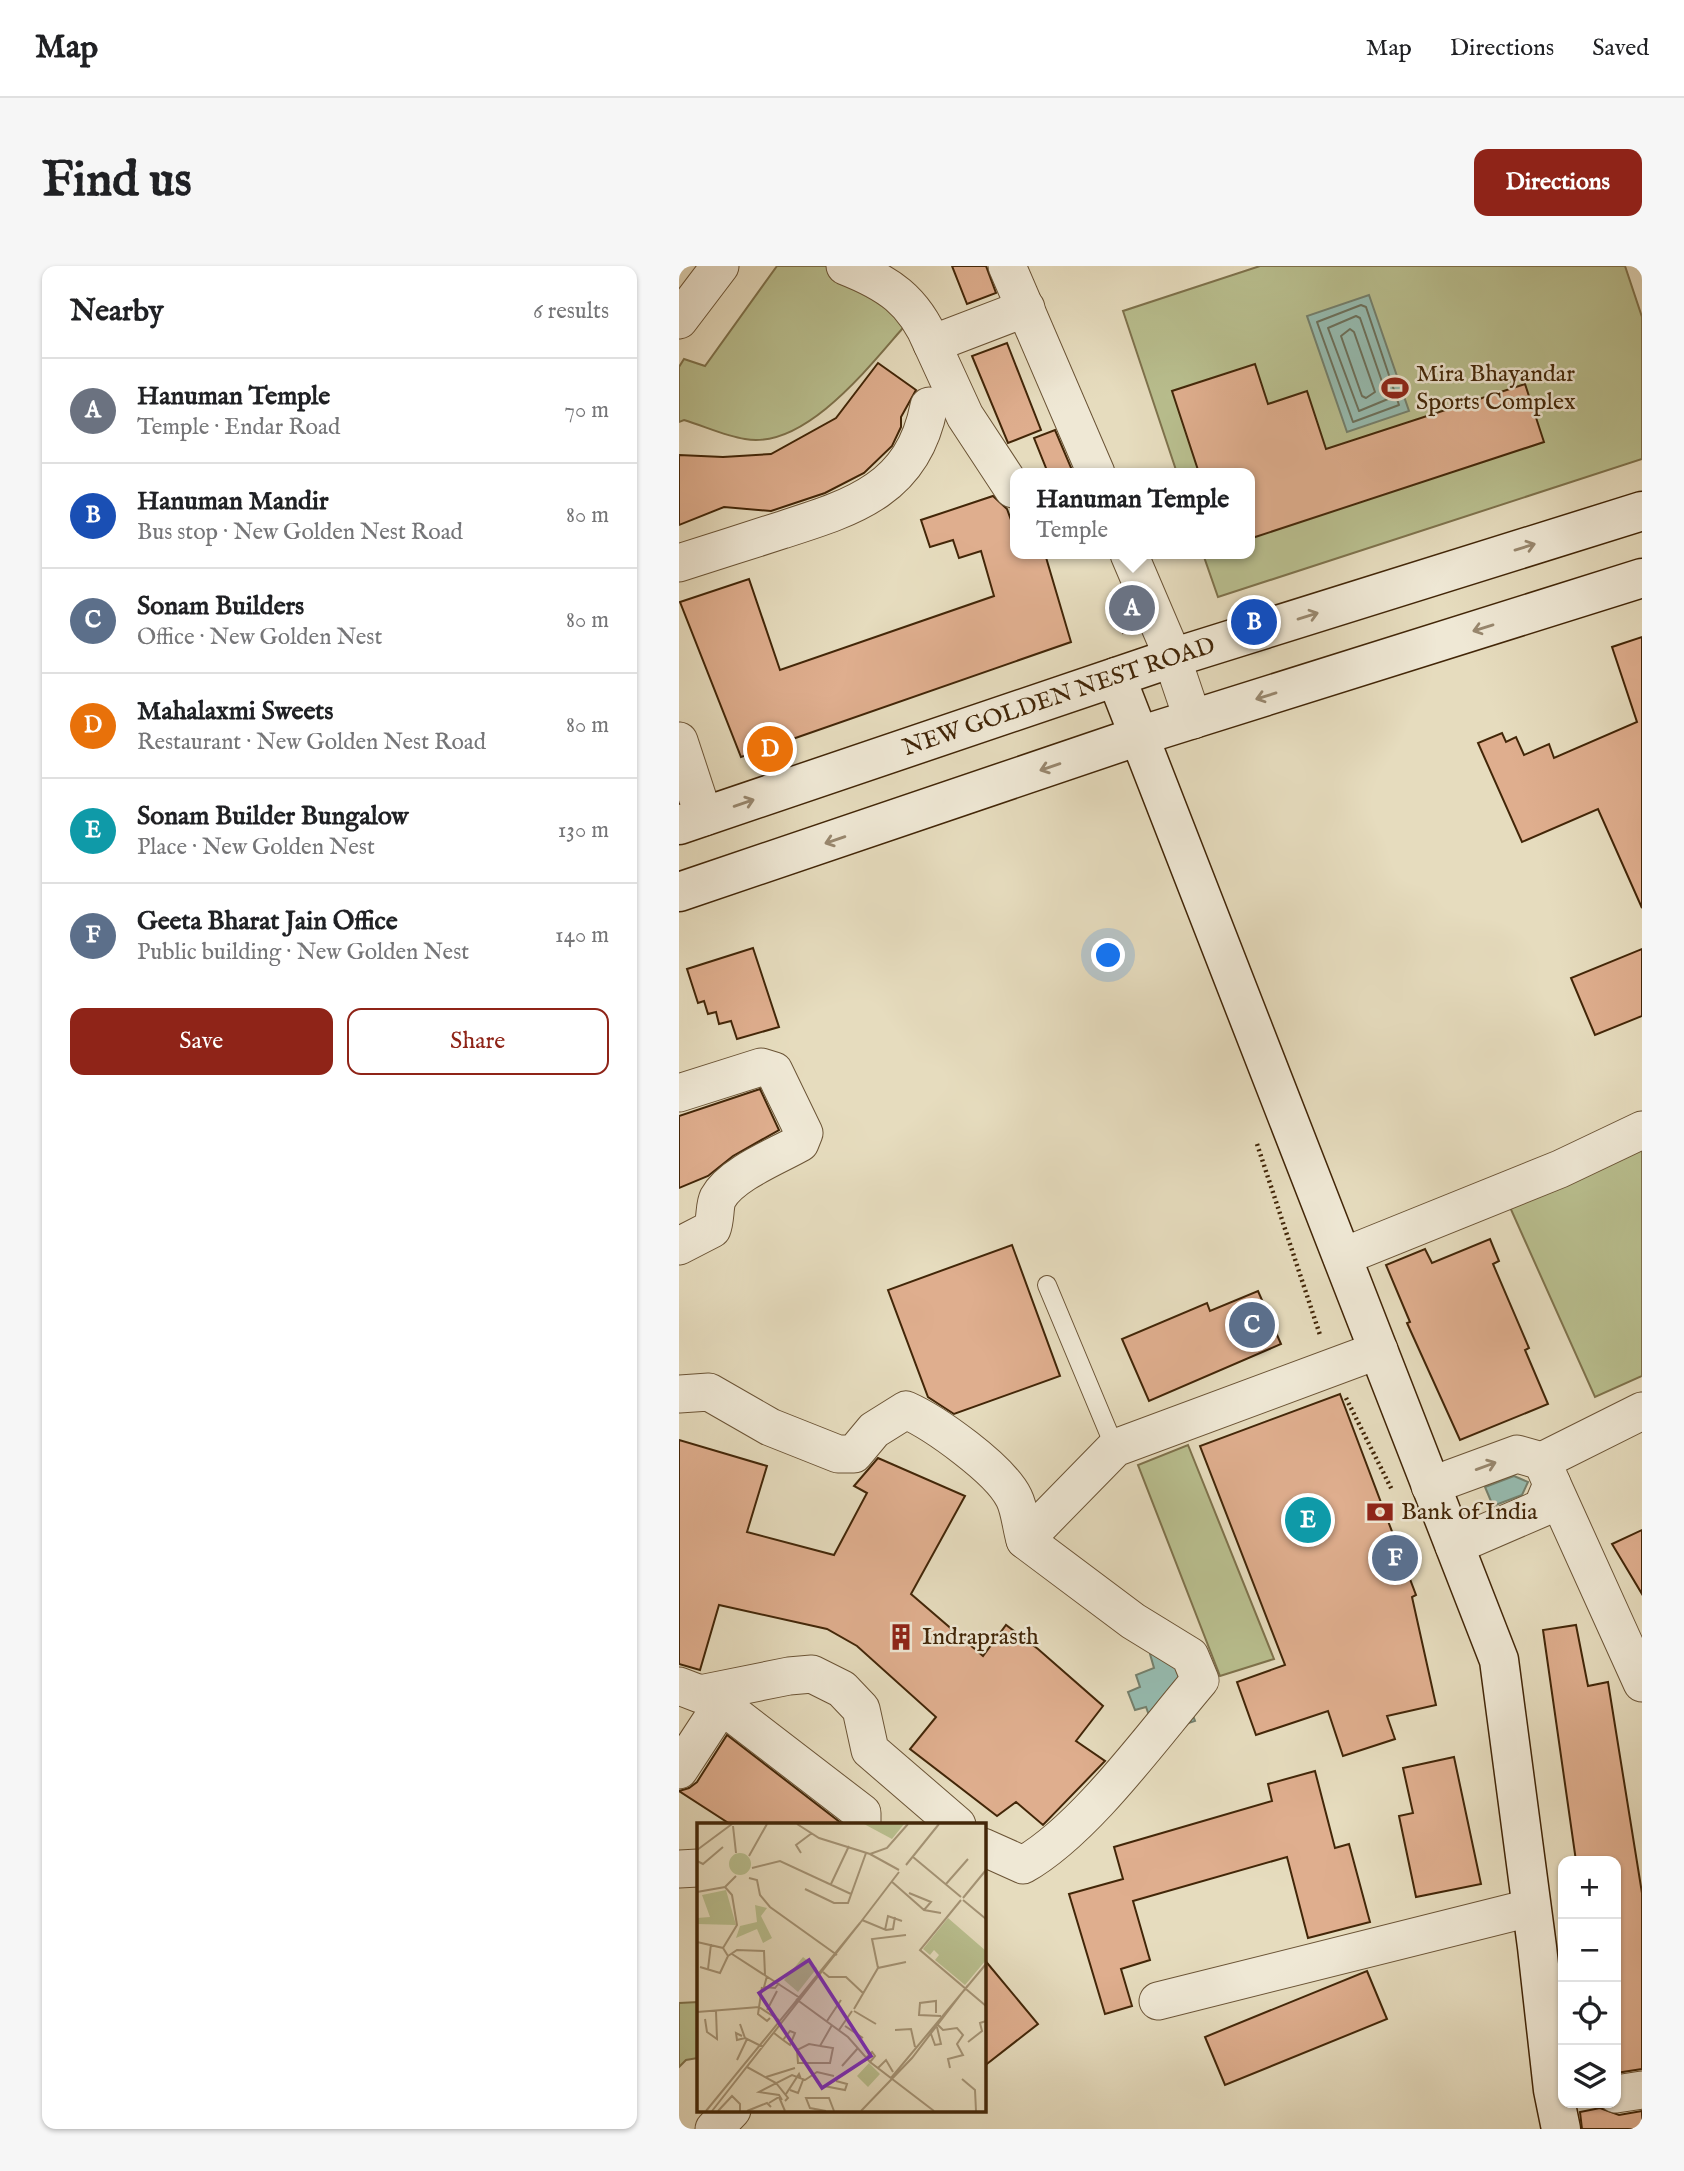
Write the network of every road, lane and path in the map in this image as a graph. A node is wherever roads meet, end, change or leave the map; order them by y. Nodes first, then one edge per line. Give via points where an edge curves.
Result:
1 (720, 266) edge
2 (845, 266) edge
3 (1007, 266) edge
4 (1026, 308) junction
5 (679, 320) edge
6 (932, 344) junction
7 (929, 406) dead end
8 (1093, 468) edge
9 (1010, 484) edge
10 (1642, 510) edge
11 (1131, 559) edge
12 (679, 563) edge
13 (1642, 578) edge
14 (1172, 658) junction
15 (1116, 677) junction
16 (1193, 719) junction
17 (1139, 736) junction
18 (679, 741) edge
19 (691, 821) edge
20 (679, 892) edge
21 (679, 1093) edge
22 (1642, 1130) edge
23 (679, 1246) edge
24 (1342, 1257) junction
25 (1047, 1285) dead end
26 (1379, 1350) junction
27 (1331, 1367) junction
28 (679, 1394) edge
29 (1642, 1411) edge
30 (1115, 1448) junction
31 (1547, 1473) junction
32 (1413, 1492) junction
33 (1025, 1540) junction
34 (1454, 1546) junction
35 (1642, 1683) edge
36 (679, 1686) edge
37 (679, 1770) edge
38 (862, 1823) edge
39 (955, 1823) edge
40 (985, 1848) edge
41 (697, 1868) edge
42 (679, 1869) edge
43 (1530, 1908) junction
44 (1158, 2001) dead end
45 (1642, 2090) edge
46 (1621, 2093) edge
47 (1560, 2111) edge

1 - 5 street
2 - 6 street via 905,300 921,317
3 - 4 street
4 - 6 street
4 - 8 street
6 - 9 street via 965,416
7 - 12 street via 910,456 873,496 843,511
14 -> 10 main road, NEW GOLDEN NEST ROAD
11 - 14 street
13 -> 16 main road
14 - 15 main road, NEW GOLDEN NEST ROAD
14 - 16 street
15 - 17 main road
19 -> 15 main road, NEW GOLDEN NEST ROAD
16 - 17 main road
17 -> 20 main road
17 - 24 main road
18 - 19 street
21 - 23 street via 761,1067 774,1071 804,1133 800,1143 727,1184 716,1201 712,1230
22 - 24 street via 1560,1169
24 - 26 main road
25 - 30 lane
26 - 27 street
26 - 32 main road
27 - 30 street
27 - 32 path
28 - 33 street via 709,1392 770,1427 838,1454 854,1454 881,1424 906,1410 930,1421 990,1470 1014,1497
29 - 31 street
30 - 33 street
32 -> 31 street via 1517,1454
31 - 34 street via 1542,1508
31 - 35 street
32 - 34 main road
33 - 40 street via 1133,1621 1190,1656 1201,1680 1087,1812 1042,1855 1023,1865
34 - 43 main road via 1499,1660
36 - 39 street via 700,1694 812,1674 842,1689 861,1709 870,1750
37 - 38 street via 713,1718 728,1710 863,1813
41 - 42 street
43 - 44 street
43 - 47 main road
45 - 46 street

